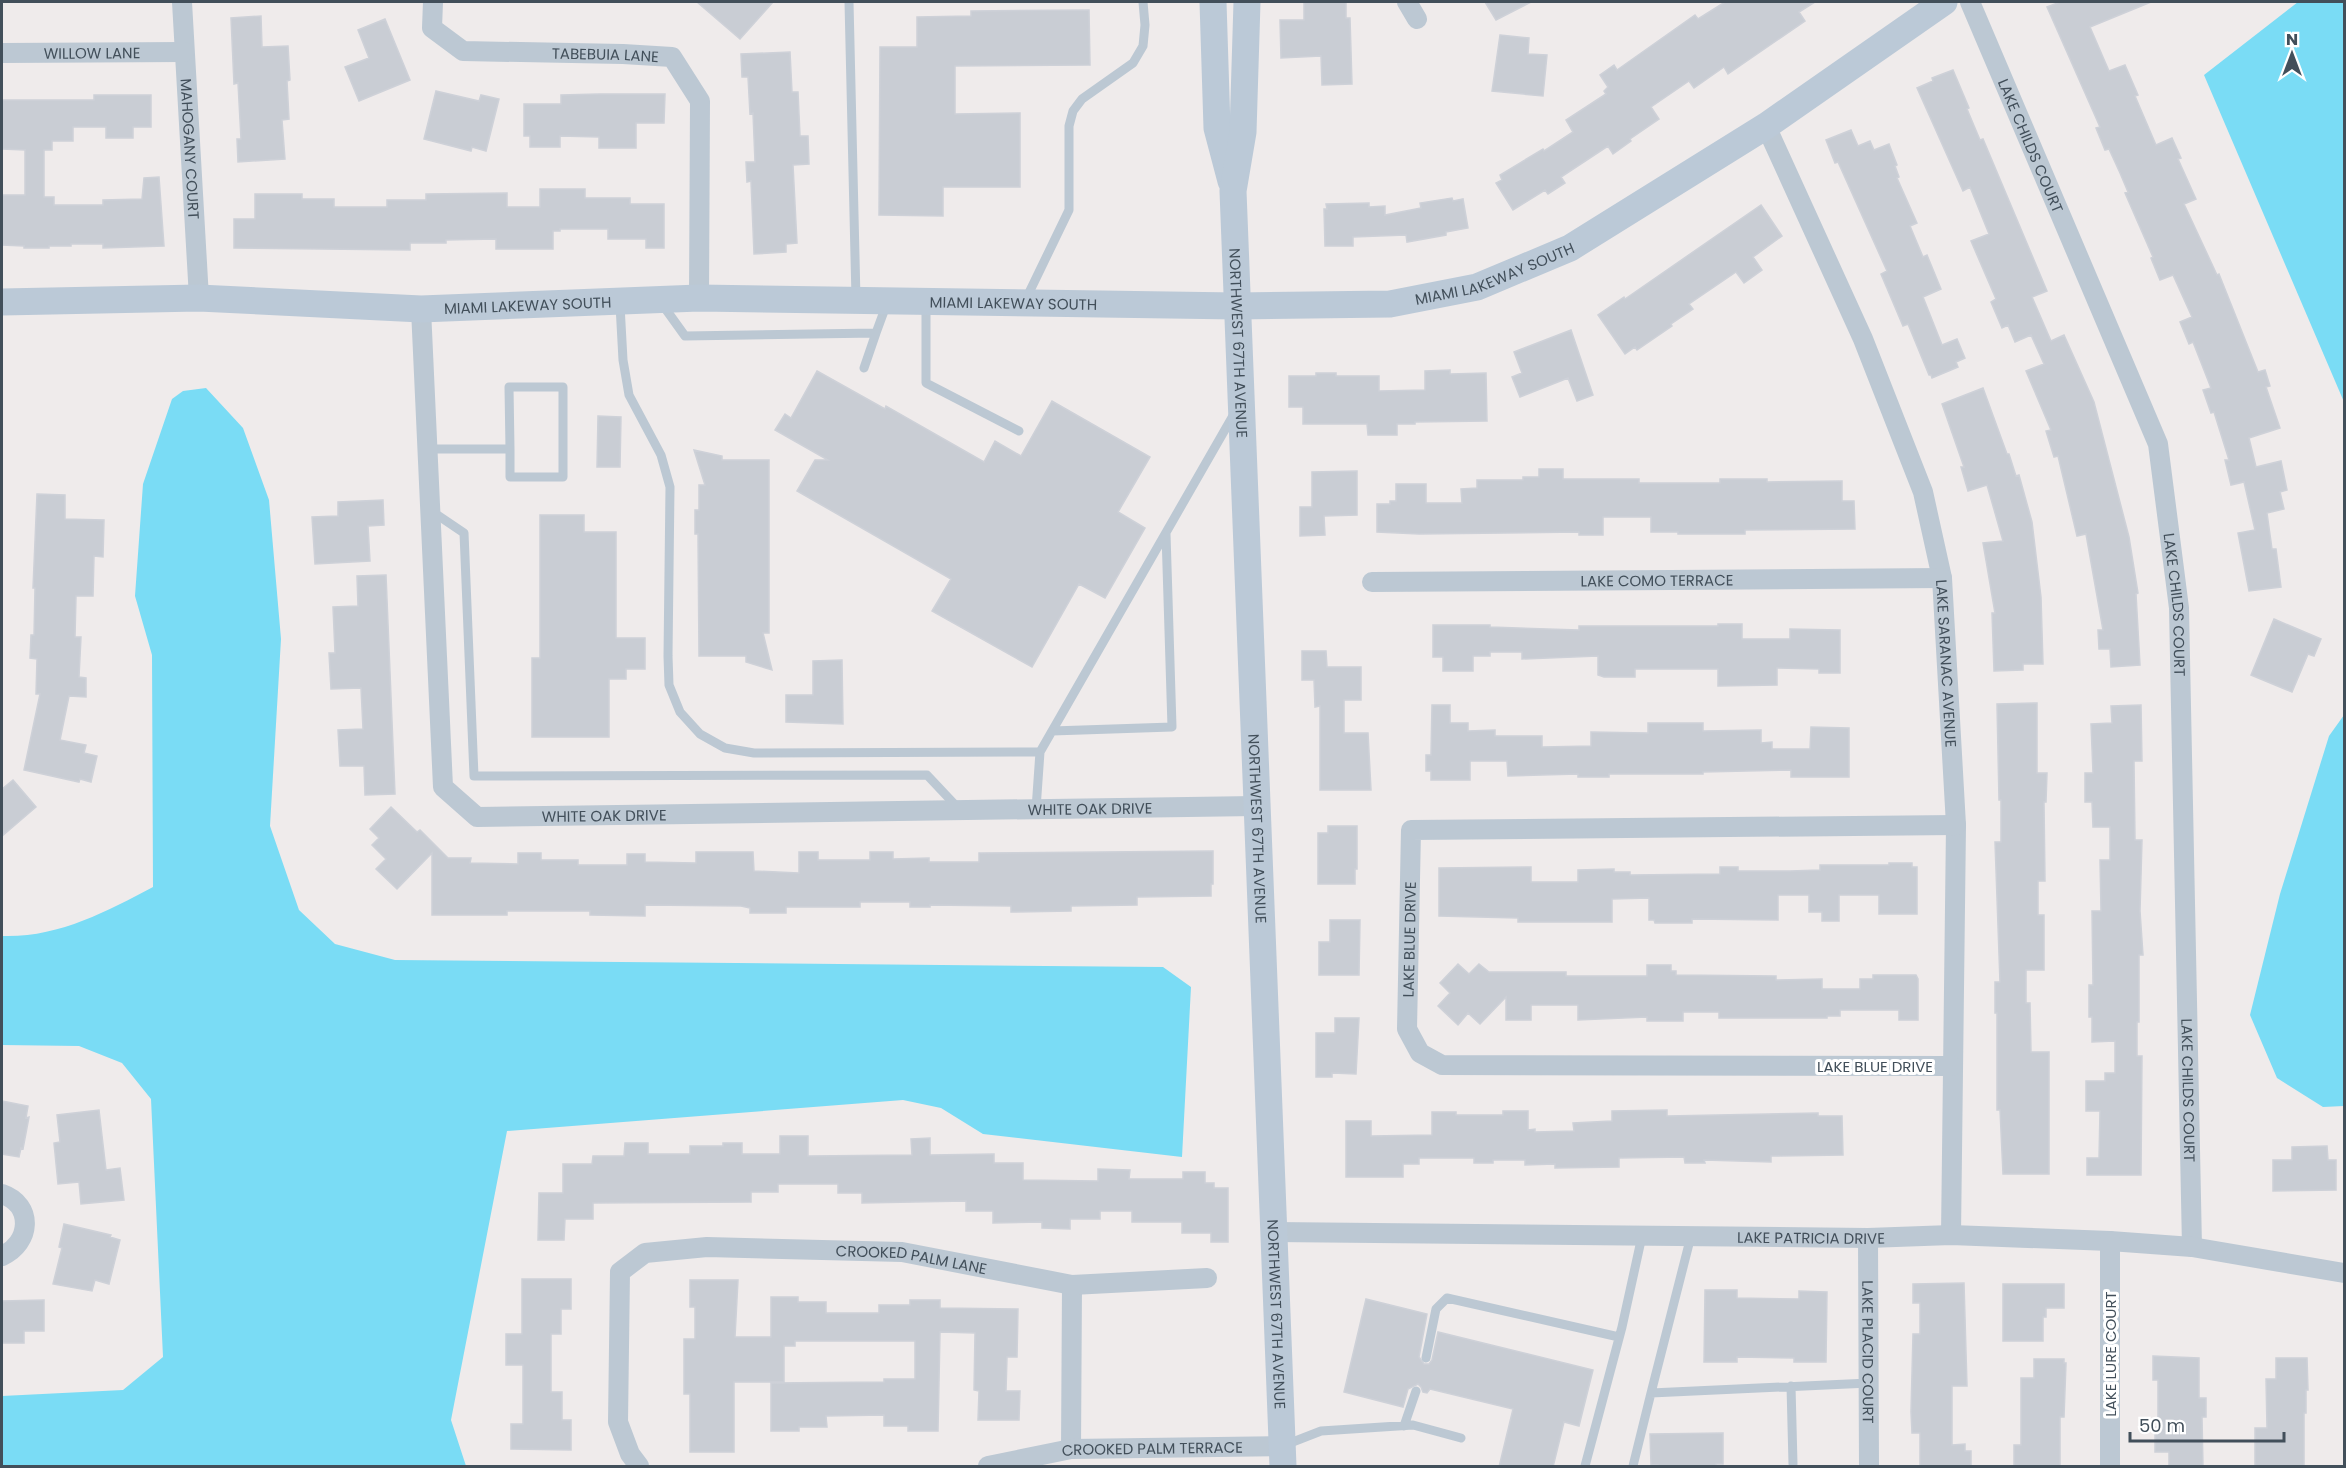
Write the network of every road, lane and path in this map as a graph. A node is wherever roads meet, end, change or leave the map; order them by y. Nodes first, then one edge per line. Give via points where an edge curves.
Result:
1 (182, 2) edge
2 (433, 2) edge
3 (849, 2) edge
4 (1143, 2) edge
5 (1213, 2) edge
6 (1247, 2) edge
7 (1407, 2) edge
8 (1944, 2) edge
9 (1970, 2) edge
10 (1417, 19) dead end
11 (184, 52) junction
12 (2, 53) edge
13 (1766, 126) junction
14 (1233, 191) junction
15 (199, 298) junction
16 (699, 298) junction
17 (659, 299) junction
18 (856, 300) junction
19 (888, 300) junction
20 (619, 301) junction
21 (926, 301) junction
22 (2, 302) edge
23 (1024, 303) junction
24 (1238, 306) junction
25 (421, 309) junction
26 (876, 333) junction
27 (864, 368) dead end
28 (1241, 402) junction
29 (1019, 431) dead end
30 (427, 449) junction
31 (510, 449) junction
32 (430, 510) junction
33 (1166, 532) junction
34 (1942, 578) junction
35 (1372, 582) dead end
36 (1052, 731) junction
37 (1040, 752) junction
38 (1256, 806) junction
39 (1036, 809) junction
40 (961, 810) junction
41 (1956, 825) junction
42 (1952, 1066) junction
43 (2, 1194) edge
44 (1274, 1232) junction
45 (1951, 1235) junction
46 (1642, 1236) junction
47 (1691, 1236) junction
48 (1868, 1238) junction
49 (2110, 1241) junction
50 (2192, 1247) junction
51 (2, 1256) edge
52 (2344, 1273) edge
53 (1207, 1278) dead end
54 (1072, 1285) junction
55 (1619, 1337) junction
56 (1426, 1358) dead end
57 (1869, 1383) junction
58 (1791, 1386) junction
59 (1416, 1391) dead end
60 (1651, 1393) junction
61 (1404, 1426) junction
62 (1461, 1438) dead end
63 (1071, 1449) junction
64 (1282, 1456) edge
65 (634, 1460) edge
66 (1793, 1464) dead end
67 (988, 1467) edge
68 (1585, 1467) edge
69 (1633, 1467) edge
70 (1869, 1467) edge
71 (2110, 1467) edge

1 - 11 street, MAHOGANY COURT
2 - 16 street, TABEBUIA LANE via 432,28 463,51 672,57 700,101
3 - 18 lane
4 - 23 lane via 1143,46 1133,63 1082,99 1072,111 1070,210
5 - 14 street, NORTHWEST 67TH AVENUE via 1217,128
6 - 14 street, NORTHWEST 67TH AVENUE via 1243,132
7 - 10 street
8 - 13 street, MIAMI LAKEWAY SOUTH
9 - 50 street, LAKE CHILDS COURT via 2158,444 2179,608
11 - 12 street, WILLOW LANE
11 - 15 street, MAHOGANY COURT
13 - 24 street, MIAMI LAKEWAY SOUTH via 1570,248 1477,287 1390,304
13 - 34 street, LAKE SARANAC AVENUE via 1863,339 1923,492
14 - 24 street, NORTHWEST 67TH AVENUE
15 - 22 street, MIAMI LAKEWAY SOUTH
15 - 25 street, MIAMI LAKEWAY SOUTH
16 - 17 street, MIAMI LAKEWAY SOUTH
16 - 18 street, MIAMI LAKEWAY SOUTH
17 - 20 street, MIAMI LAKEWAY SOUTH
17 - 26 lane via 685,336
18 - 19 street, MIAMI LAKEWAY SOUTH
19 - 21 street, MIAMI LAKEWAY SOUTH
19 - 26 lane
20 - 25 street, MIAMI LAKEWAY SOUTH
20 - 37 lane via 629,395 661,455 670,487 669,685 680,712 700,734 725,748 754,753
21 - 23 street, MIAMI LAKEWAY SOUTH
21 - 29 lane via 926,383
23 - 24 street, MIAMI LAKEWAY SOUTH
24 - 28 street, NORTHWEST 67TH AVENUE
25 - 30 street, WHITE OAK DRIVE
26 - 27 lane
28 - 33 lane
28 - 38 street, NORTHWEST 67TH AVENUE
30 - 31 lane
30 - 32 street, WHITE OAK DRIVE
31 - 31 lane via 509,387 563,387 563,477 510,477
32 - 40 lane via 464,533 474,776 927,775
32 - 40 street, WHITE OAK DRIVE via 443,787 477,817
33 - 36 lane
33 - 36 lane via 1172,727
34 - 35 street, LAKE COMO TERRACE
34 - 41 street, LAKE SARANAC AVENUE
36 - 37 lane
37 - 39 lane
38 - 39 street, WHITE OAK DRIVE
38 - 44 street, NORTHWEST 67TH AVENUE
39 - 40 street, WHITE OAK DRIVE
41 - 42 street, LAKE SARANAC AVENUE
41 - 42 street, LAKE BLUE DRIVE via 1411,830 1407,1029 1420,1053 1443,1065
42 - 45 street, LAKE SARANAC AVENUE
43 - 51 street via 17,1203 25,1224 18,1245
44 - 46 street, LAKE PATRICIA DRIVE
44 - 64 street, NORTHWEST 67TH AVENUE
45 - 48 street, LAKE PATRICIA DRIVE
45 - 49 street, LAKE PATRICIA DRIVE
46 - 47 street, LAKE PATRICIA DRIVE
46 - 55 lane
47 - 48 street, LAKE PATRICIA DRIVE
47 - 60 lane
48 - 57 street, LAKE PLACID COURT
49 - 50 street, LAKE PATRICIA DRIVE
49 - 71 street, LAKE LURE COURT
50 - 52 street, LAKE PATRICIA DRIVE
53 - 54 street, CROOKED PALM LANE
54 - 63 street
54 - 65 street, CROOKED PALM LANE via 902,1252 707,1247 645,1253 620,1272 618,1422
55 - 56 lane via 1447,1298 1436,1310
55 - 68 lane
57 - 58 lane
57 - 70 street, LAKE PLACID COURT
58 - 60 lane
58 - 66 lane
59 - 61 lane
60 - 69 lane
61 - 62 lane
61 - 64 lane via 1321,1431
63 - 64 street, CROOKED PALM TERRACE
63 - 67 street, CROOKED PALM TERRACE

